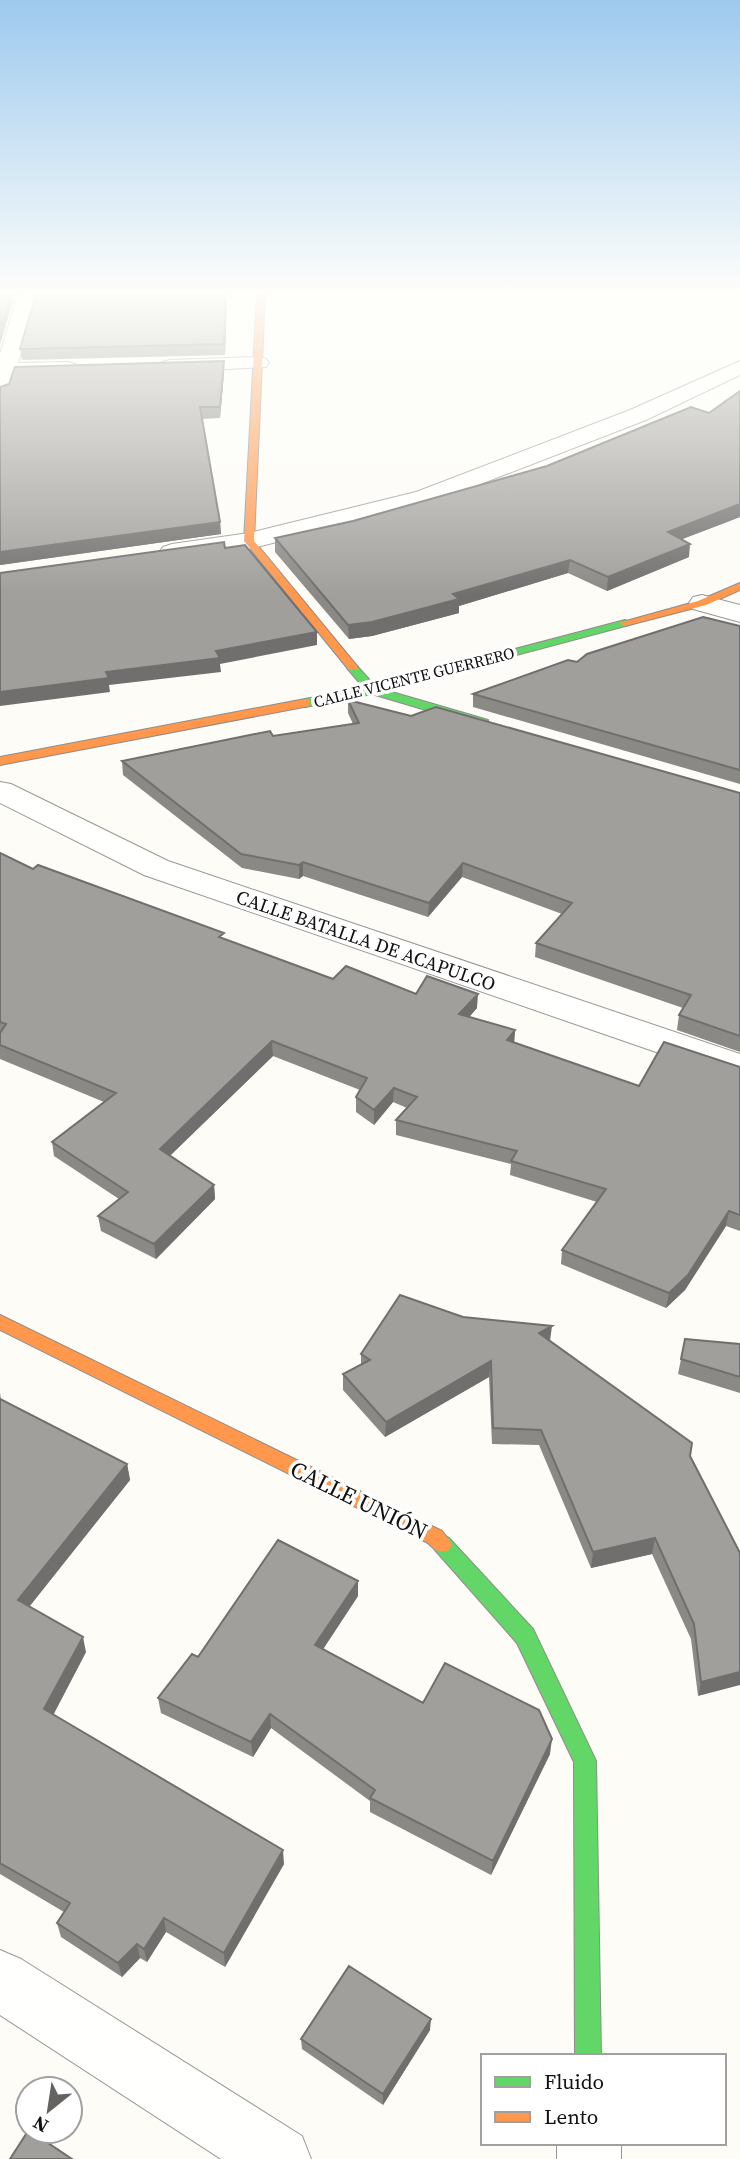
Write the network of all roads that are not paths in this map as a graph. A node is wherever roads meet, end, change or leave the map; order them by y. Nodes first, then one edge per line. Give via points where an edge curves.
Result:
1 (257, 395) edge
2 (681, 395) edge
3 (250, 541) junction
4 (152, 554) edge
5 (740, 586) edge
6 (702, 603) junction
7 (740, 614) edge
8 (372, 690) junction
9 (503, 729) edge
10 (0, 761) edge
11 (0, 791) edge
12 (740, 1068) edge
13 (0, 1322) edge
14 (0, 1979) edge
15 (588, 2054) edge
16 (279, 2159) edge

1 - 3 street
2 - 3 street via 425,497
3 - 4 street
3 - 8 street
5 - 6 street, CALLE VICENTE GUERRERO
6 - 7 street
6 - 8 street, CALLE VICENTE GUERRERO
8 - 9 street
8 - 10 street, CALLE VICENTE GUERRERO
11 - 12 street, CALLE BATALLA DE ACAPULCO via 156,868
13 - 15 street, CALLE UNIÓN via 435,1537 525,1636 585,1760
14 - 16 street

